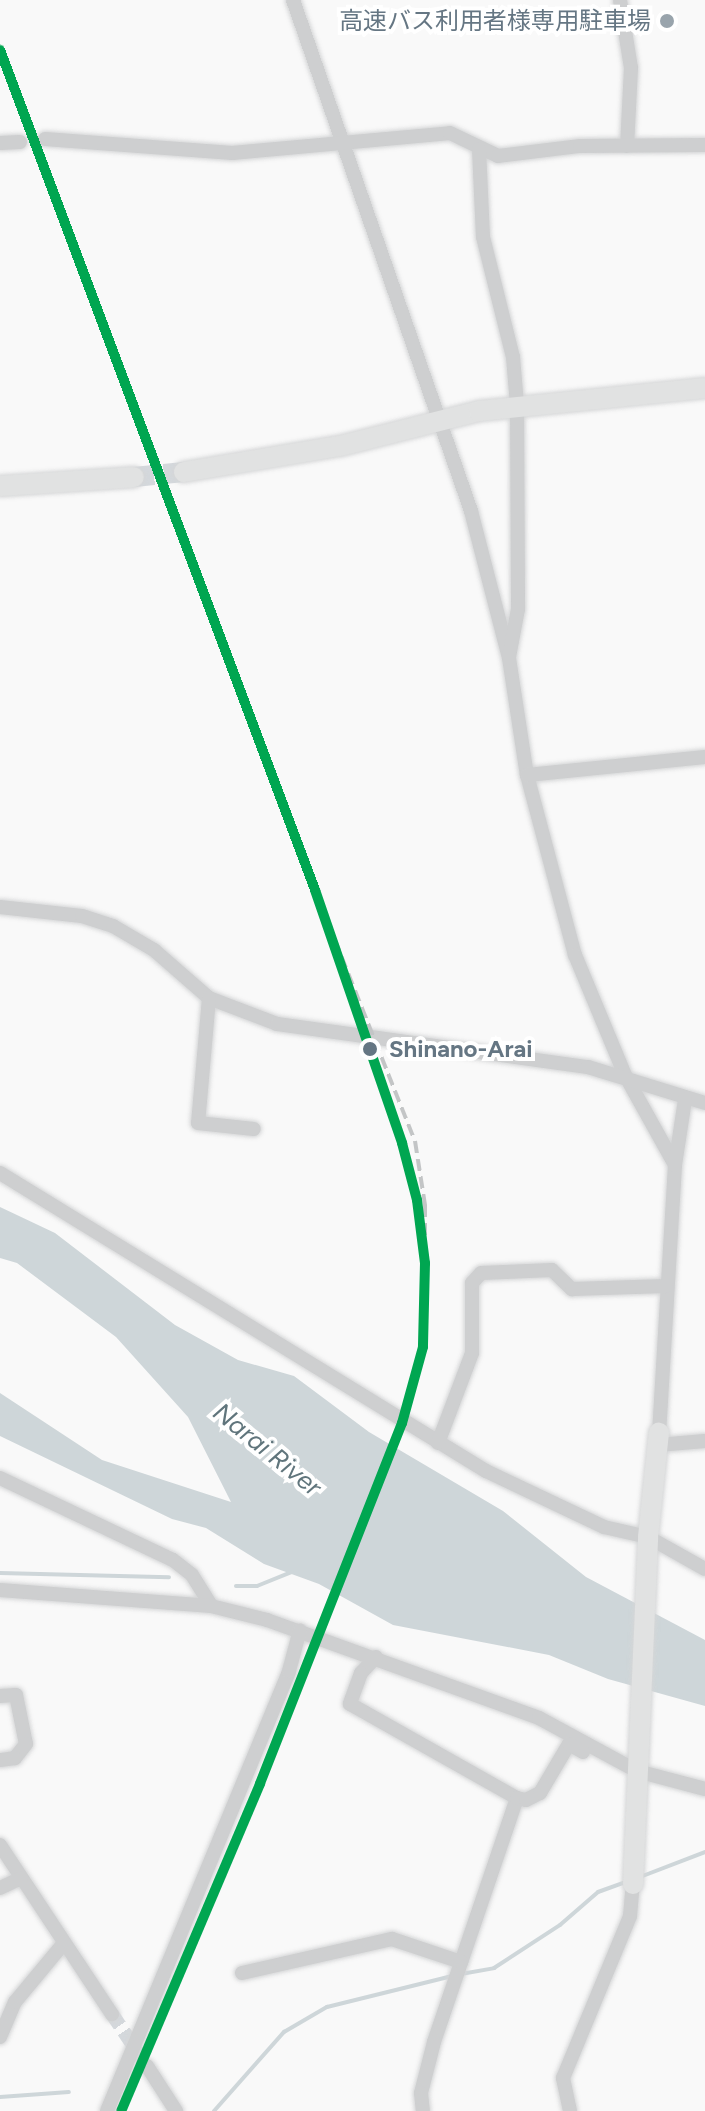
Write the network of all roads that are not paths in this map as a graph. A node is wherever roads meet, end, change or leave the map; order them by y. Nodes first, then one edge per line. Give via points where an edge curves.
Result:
1 (293, 0) edge
2 (620, 0) edge
3 (45, 139) dead end
4 (20, 142) dead end
5 (0, 143) edge
6 (341, 143) junction
7 (705, 145) edge
8 (627, 146) junction
9 (479, 149) junction
10 (705, 388) edge
11 (517, 405) junction
12 (441, 420) junction
13 (184, 472) tunnel mouth
14 (134, 477) tunnel mouth
15 (0, 486) edge
16 (509, 658) junction
17 (705, 757) edge
18 (527, 775) junction
19 (0, 907) edge
20 (209, 998) junction
21 (625, 1075) junction
22 (685, 1100) junction
23 (705, 1103) edge
24 (254, 1129) dead end
25 (675, 1165) junction
26 (0, 1173) edge
27 (666, 1286) junction
28 (658, 1439) junction
29 (705, 1441) edge
30 (438, 1443) junction
31 (0, 1478) edge
32 (647, 1545) junction
33 (705, 1569) edge
34 (0, 1590) edge
35 (211, 1606) junction
36 (300, 1630) junction
37 (376, 1657) junction
38 (0, 1696) edge
39 (593, 1758) dead end
40 (0, 1760) edge
41 (637, 1764) junction
42 (705, 1789) edge
43 (517, 1798) junction
44 (0, 1845) edge
45 (21, 1878) junction
46 (633, 1884) joint
47 (0, 1888) edge
48 (64, 1943) junction
49 (461, 1962) junction
50 (242, 1973) dead end
51 (8, 2003) edge
52 (112, 2014) tunnel mouth
53 (0, 2037) edge
54 (147, 2066) tunnel mouth
55 (107, 2111) edge
56 (176, 2111) edge
57 (423, 2111) edge
58 (570, 2111) edge

1 - 6 street
2 - 8 street via 631,68
3 - 6 street via 232,153
4 - 5 street
6 - 9 street via 450,133
6 - 12 street
7 - 8 street
8 - 9 street via 498,156
9 - 11 street via 483,237 513,357
10 - 11 street via 606,401
11 - 12 street
11 - 16 street via 518,609
12 - 13 street via 310,452
12 - 16 street
14 - 15 street
16 - 18 street
17 - 18 street
18 - 21 street via 575,955
19 - 20 street via 82,916 113,926 154,950
20 - 21 street via 277,1024 450,1045
20 - 24 street via 198,1123
21 - 22 street
21 - 25 street
22 - 23 street
22 - 25 street
25 - 27 street
26 - 30 street
27 - 28 street
27 - 30 street via 572,1289 552,1270 481,1273 472,1283 472,1353
28 - 29 street
28 - 32 street
30 - 32 street via 535,1497
31 - 35 street via 173,1560 192,1575
32 - 33 street
32 - 41 street
34 - 35 street
35 - 36 street
36 - 37 street
36 - 55 street via 289,1671
37 - 41 street via 539,1718
37 - 43 street via 361,1673 350,1704 501,1784
38 - 40 street via 16,1695 26,1744 15,1758
39 - 43 street via 569,1744 540,1793
41 - 42 street
41 - 46 street
43 - 49 street
44 - 45 street
45 - 47 street
45 - 48 street
46 - 58 street via 630,1916 563,2078
48 - 51 street
48 - 52 street
49 - 50 street via 392,1939
49 - 57 street via 427,2068
51 - 53 street
54 - 56 street

